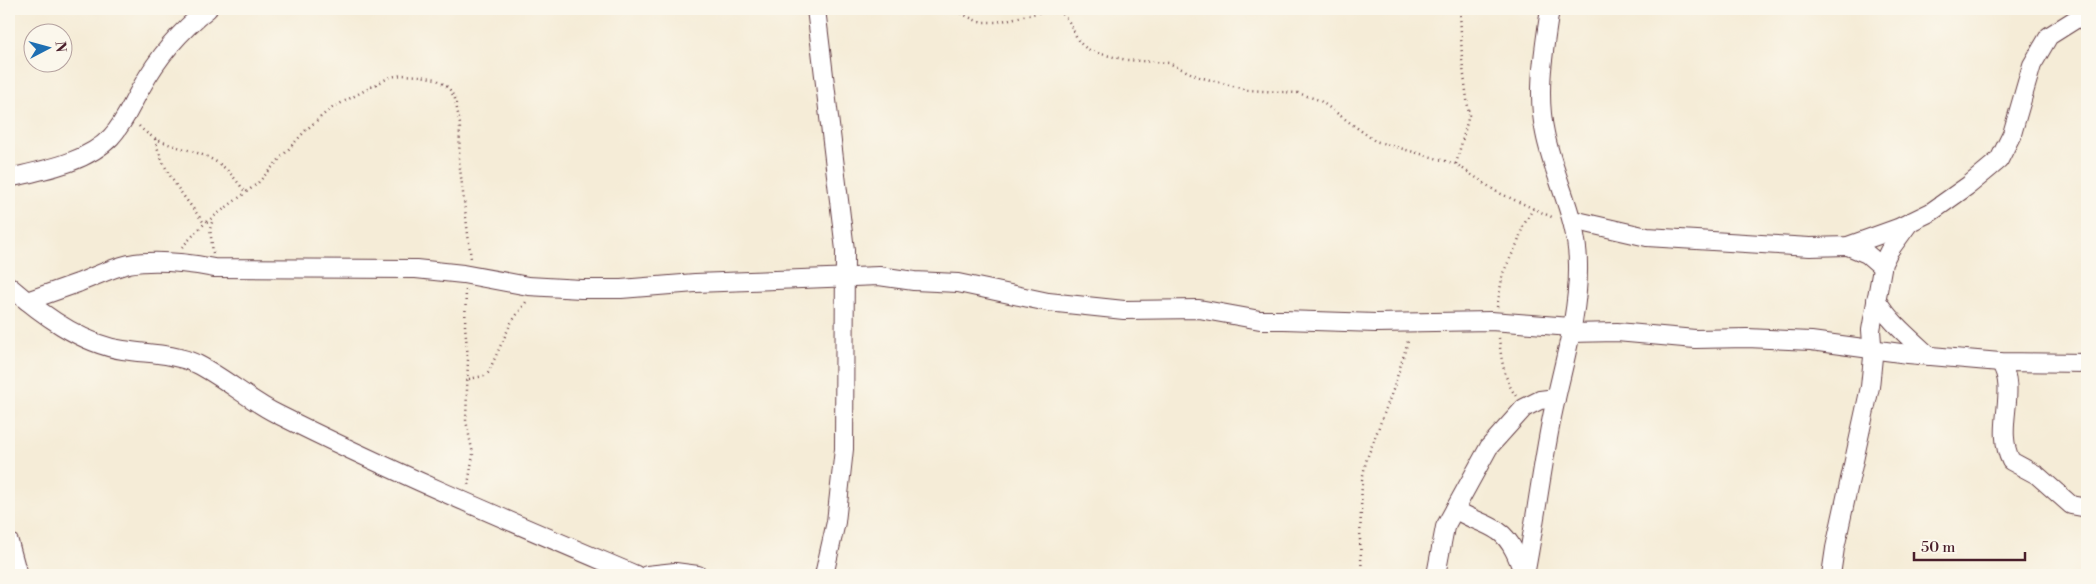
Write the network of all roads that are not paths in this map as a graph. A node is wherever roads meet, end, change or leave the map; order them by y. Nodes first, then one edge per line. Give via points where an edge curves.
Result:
1 (208, 9) edge
2 (816, 9) edge
3 (1550, 9) edge
4 (2087, 12) edge
5 (9, 178) edge
6 (1911, 222) junction
7 (1573, 223) junction
8 (1848, 246) junction
9 (1882, 267) junction
10 (846, 277) junction
11 (9, 286) edge
12 (1876, 299) junction
13 (27, 301) junction
14 (1570, 330) junction
15 (1872, 349) junction
16 (1929, 356) junction
17 (2000, 362) junction
18 (2087, 363) edge
19 (1556, 398) junction
20 (2087, 508) edge
21 (1455, 509) junction
22 (9, 542) edge
23 (18, 575) edge
24 (636, 575) edge
25 (647, 575) edge
26 (698, 575) edge
27 (824, 575) edge
28 (1436, 575) edge
29 (1525, 575) edge
30 (1831, 575) edge

1 - 5 street via 172,41 110,138 72,161
2 - 10 street via 843,222
3 - 7 street via 1542,62 1541,109 1544,133
4 - 6 street via 2049,36 2032,65 2012,134 1999,160 1931,212
6 - 8 street
6 - 9 street via 1889,251
7 - 8 street via 1647,238 1810,247
7 - 14 street via 1578,242 1578,267
8 - 9 street via 1867,254
9 - 12 street
10 - 13 street via 581,290 537,287 416,269 220,268 169,262 130,264 105,270
10 - 14 street via 879,276 958,283 1048,302 1124,310 1199,309 1260,320 1497,321
10 - 27 street via 844,449 836,522
11 - 13 street
12 - 15 street via 1871,330
12 - 16 street via 1896,326
13 - 24 street via 72,332 98,343 121,350 178,357 197,365 276,413
14 - 15 street via 1695,339 1811,341
14 - 19 street
15 - 16 street
15 - 30 street via 1870,387
16 - 17 street
17 - 18 street
17 - 20 street via 2008,376 2004,421 2011,460 2037,475 2071,505
19 - 21 street via 1540,400 1516,415 1489,447
19 - 29 street
21 - 28 street via 1445,527
21 - 29 street via 1500,532
22 - 23 street
25 - 26 street via 675,572

